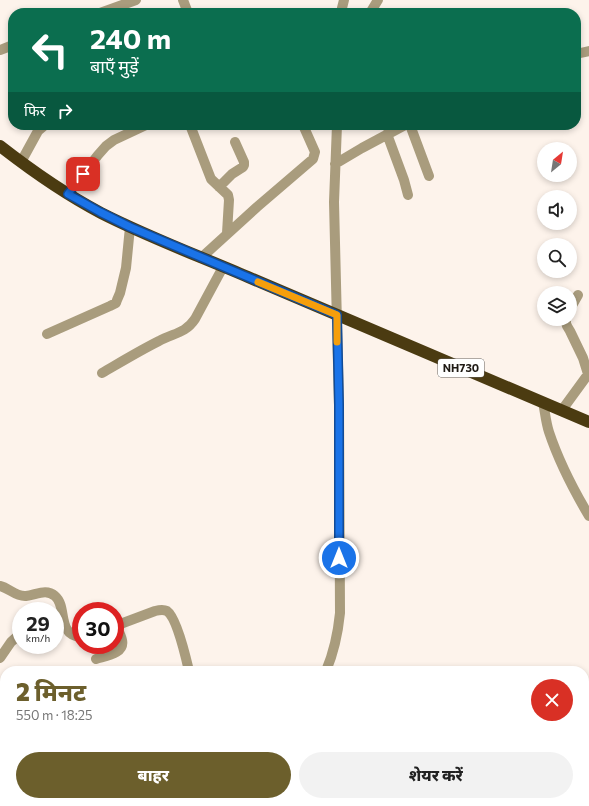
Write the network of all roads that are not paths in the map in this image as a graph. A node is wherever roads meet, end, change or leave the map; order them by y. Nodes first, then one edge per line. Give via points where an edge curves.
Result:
1 (136, 0) edge
2 (114, 8) edge
3 (39, 130) edge
4 (135, 130) edge
5 (192, 130) edge
6 (305, 130) edge
7 (337, 130) edge
8 (396, 130) edge
9 (412, 130) edge
10 (388, 134) junction
11 (235, 142) dead end
12 (0, 146) edge
13 (21, 162) junction
14 (336, 164) junction
15 (429, 176) dead end
16 (219, 186) junction
17 (68, 194) junction
18 (408, 194) dead end
19 (130, 227) junction
20 (227, 234) junction
21 (201, 258) junction
22 (223, 267) junction
23 (331, 312) junction
24 (567, 326) edge
25 (47, 334) dead end
26 (102, 373) dead end
27 (589, 374) edge
28 (543, 402) junction
29 (562, 410) junction
30 (589, 422) edge
31 (589, 516) edge
32 (0, 586) edge
33 (59, 602) edge
34 (64, 621) edge
35 (124, 622) edge
36 (72, 634) edge
37 (12, 641) edge
38 (110, 654) edge
39 (0, 658) edge
40 (96, 659) dead end
41 (188, 666) edge
42 (328, 666) edge

1 - 2 street
3 - 13 street
4 - 17 street via 106,146
5 - 16 street via 211,179
6 - 20 street via 315,152 313,159
7 - 14 street
8 - 10 street
9 - 15 street
10 - 14 street
10 - 18 street
11 - 16 street via 244,165
12 - 13 highway, NH730
13 - 17 highway, NH730
14 - 23 street
16 - 20 street via 230,200
17 - 19 highway, NH730
19 - 21 highway, NH730
19 - 25 street via 126,268 116,303
20 - 21 street
21 - 22 highway, NH730
22 - 23 highway, NH730
22 - 26 street via 187,329 160,340
23 - 28 highway, NH730
23 - 42 street via 339,405 340,613 335,646
24 - 27 street
27 - 29 street
28 - 29 highway, NH730
28 - 31 street via 556,451
29 - 30 highway, NH730
32 - 33 street via 21,596 50,593
34 - 36 street
35 - 41 street via 161,609 167,611 174,619
37 - 39 street
38 - 40 street

